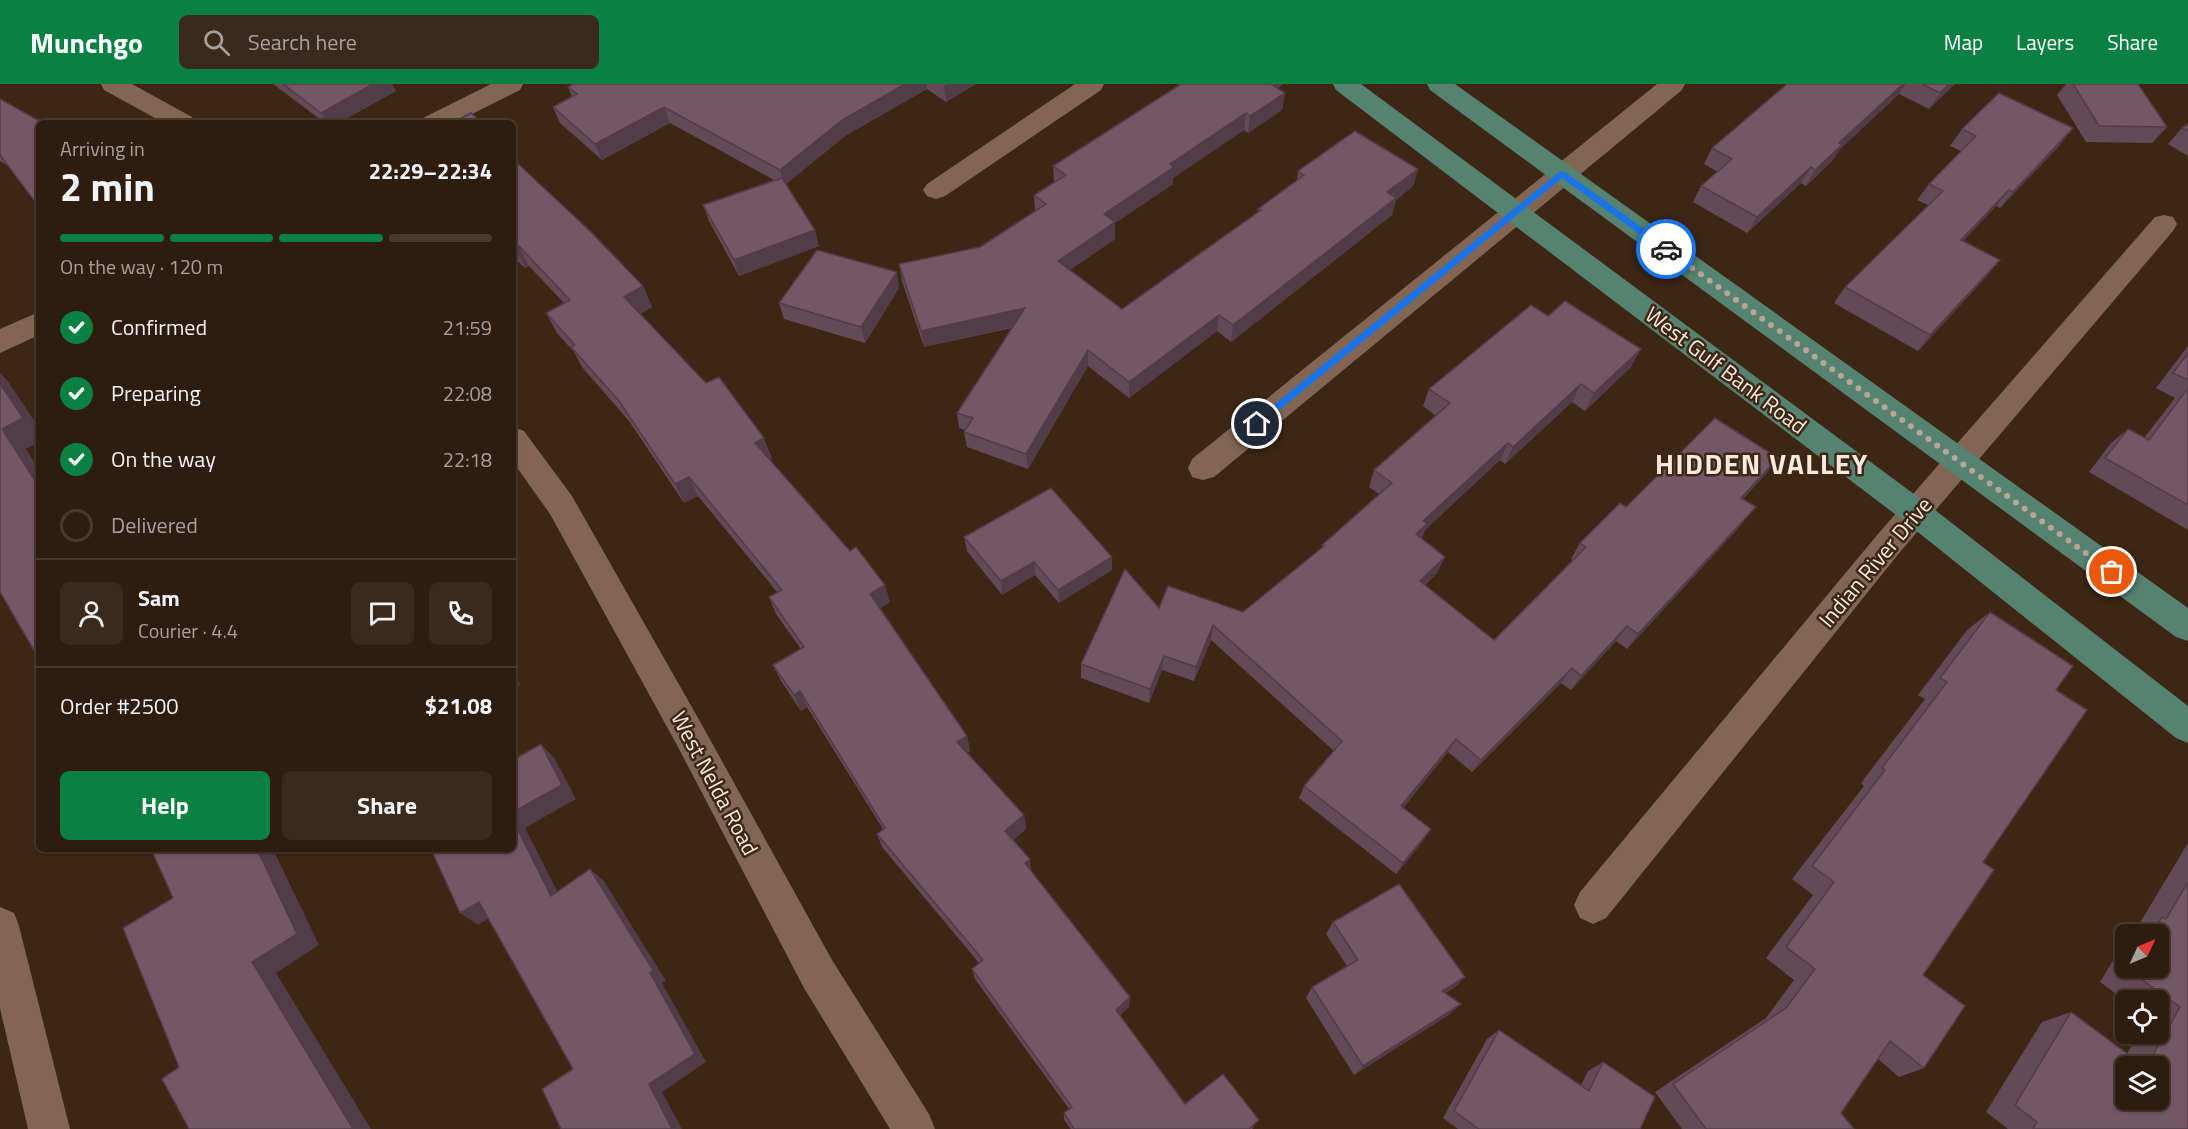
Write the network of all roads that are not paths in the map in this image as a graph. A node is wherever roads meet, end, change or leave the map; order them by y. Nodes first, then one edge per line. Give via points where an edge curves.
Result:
1 (113, 84) edge
2 (511, 84) edge
3 (1092, 84) edge
4 (1345, 84) edge
5 (1439, 84) edge
6 (1673, 84) edge
7 (178, 120) edge
8 (440, 120) edge
9 (1562, 174) junction
10 (936, 190) dead end
11 (1516, 211) junction
12 (2164, 224) dead end
13 (36, 324) edge
14 (0, 342) edge
15 (516, 443) edge
16 (1959, 461) junction
17 (1203, 468) dead end
18 (1915, 512) junction
19 (2188, 627) edge
20 (2188, 728) edge
21 (1593, 905) dead end
22 (0, 926) edge
23 (49, 1129) edge
24 (914, 1129) edge

1 - 7 street
2 - 8 street
3 - 10 street
4 - 11 main road, West Gulf Bank Road
5 - 9 main road
6 - 9 street
9 - 11 street
9 - 16 main road
11 - 17 street
11 - 18 main road, West Gulf Bank Road
12 - 16 street, Indian River Drive
13 - 14 street
15 - 24 street, West Nelda Road via 561,506 818,974
16 - 18 street, Indian River Drive
16 - 19 main road
18 - 20 main road, West Gulf Bank Road
18 - 21 street, Indian River Drive
22 - 23 street

